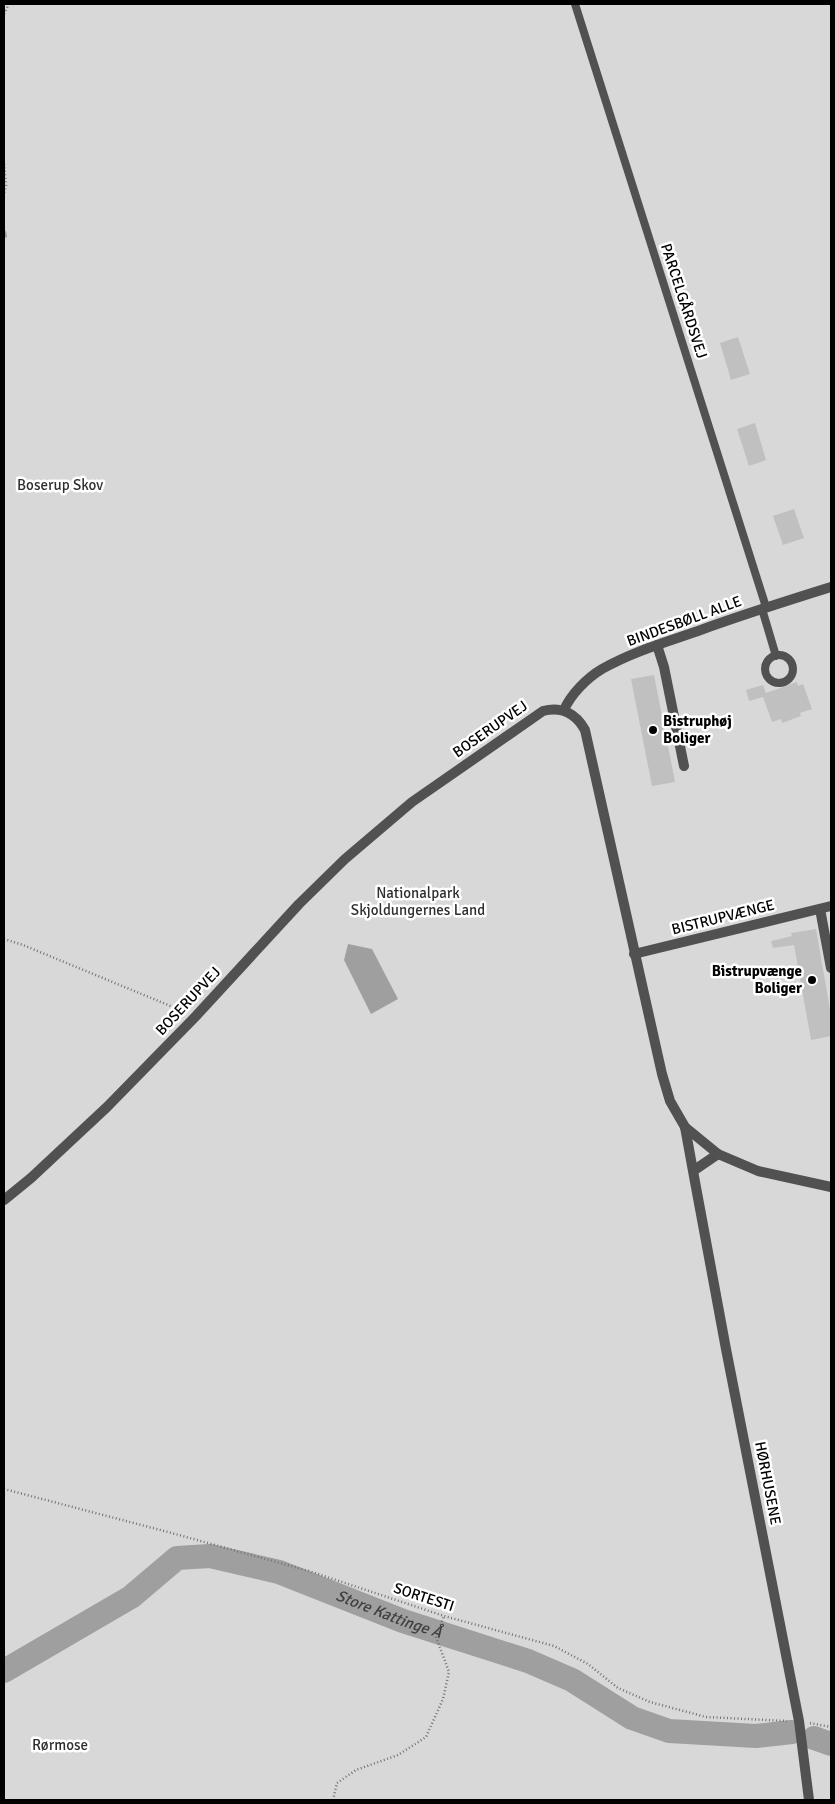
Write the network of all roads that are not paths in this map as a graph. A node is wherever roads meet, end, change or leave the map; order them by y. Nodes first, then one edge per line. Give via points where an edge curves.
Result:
1 (576, 4) edge
2 (831, 587) edge
3 (764, 608) junction
4 (657, 645) junction
5 (776, 656) dead end
6 (564, 710) junction
7 (684, 766) dead end
8 (831, 906) edge
9 (820, 909) junction
10 (634, 954) junction
11 (831, 968) edge
12 (685, 1127) junction
13 (718, 1154) junction
14 (694, 1171) junction
15 (831, 1187) edge
16 (4, 1200) edge
17 (810, 1800) edge

1 - 3 lane, PARCELGÅRDSVEJ
2 - 3 street, BINDESBØLL ALLE
3 - 4 street, BINDESBØLL ALLE
3 - 5 lane, PARCELGÅRDSVEJ
4 - 6 street, BINDESBØLL ALLE via 602,669 575,693
4 - 7 street
6 - 10 street via 585,730
6 - 16 street, BOSERUPVEJ via 543,711 412,802 345,859 108,1107
8 - 9 street, BISTRUPVÆNGE
9 - 10 street, BISTRUPVÆNGE
9 - 11 street
10 - 12 street via 664,1083
12 - 13 street
12 - 14 street, HØRHUSENE
13 - 14 street
13 - 15 street via 758,1171
14 - 17 street, HØRHUSENE via 799,1722

